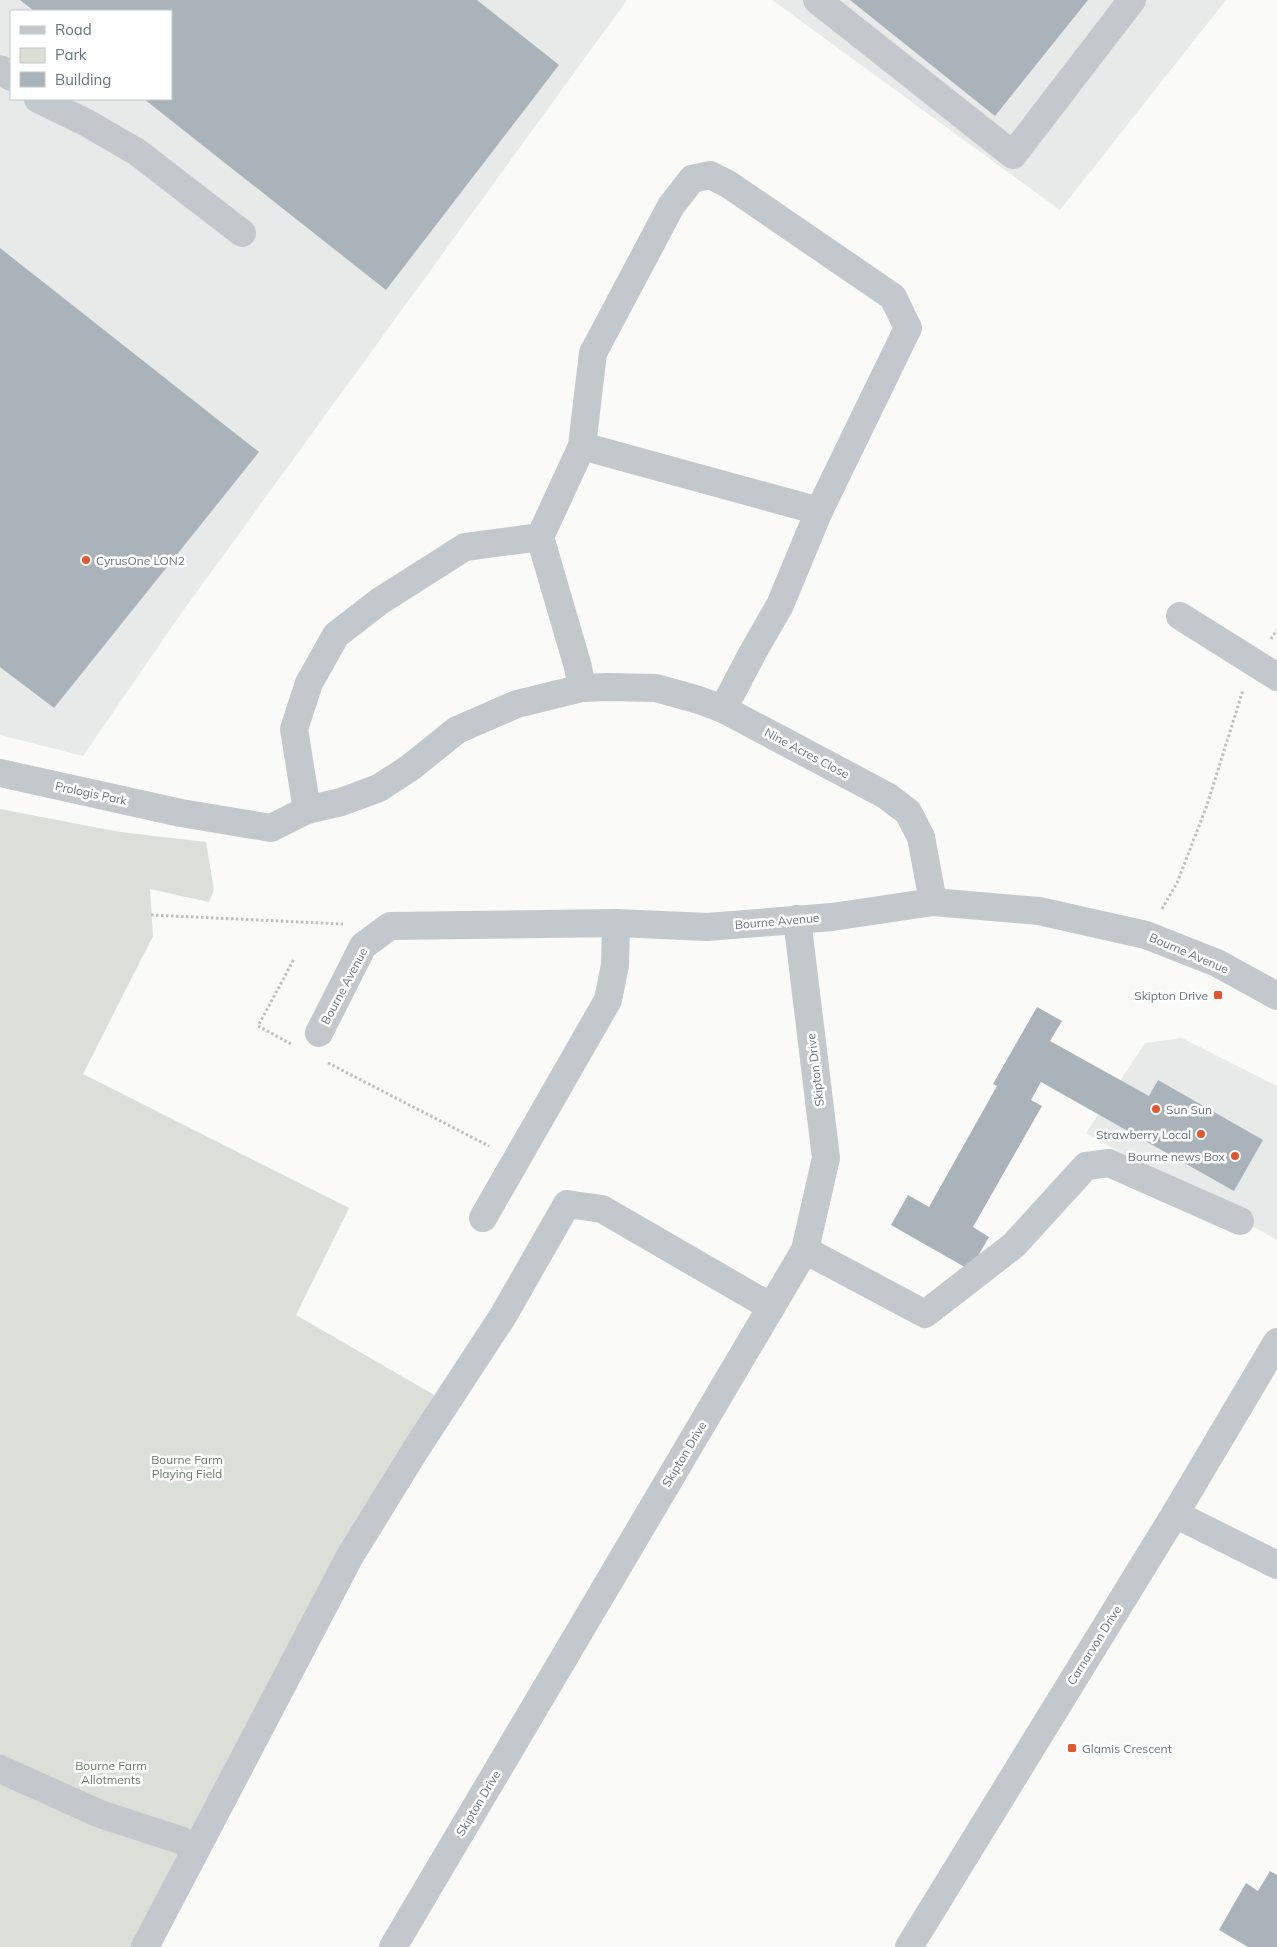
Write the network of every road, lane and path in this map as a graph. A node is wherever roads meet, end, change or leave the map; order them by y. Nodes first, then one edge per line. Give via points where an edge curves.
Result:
1 (817, 0) edge
2 (1132, 0) edge
3 (0, 68) edge
4 (10, 77) edge
5 (40, 100) edge
6 (242, 233) dead end
7 (582, 446) junction
8 (819, 511) junction
9 (540, 537) junction
10 (1180, 616) dead end
11 (1277, 630) edge
12 (1266, 670) edge
13 (595, 687) junction
14 (723, 709) junction
15 (0, 772) edge
16 (307, 810) junction
17 (932, 902) junction
18 (151, 915) dead end
19 (797, 918) junction
20 (616, 923) junction
21 (390, 926) junction
22 (1146, 935) junction
23 (294, 959) dead end
24 (1277, 996) edge
25 (319, 1033) dead end
26 (292, 1044) dead end
27 (326, 1062) dead end
28 (516, 1160) junction
29 (483, 1218) dead end
30 (1240, 1221) dead end
31 (805, 1250) junction
32 (771, 1307) junction
33 (1277, 1342) edge
34 (1175, 1514) junction
35 (1277, 1565) edge
36 (0, 1769) edge
37 (196, 1848) junction
38 (145, 1947) edge
39 (393, 1947) edge
40 (909, 1947) edge

1 - 2 street via 1013,155
3 - 4 street
5 - 6 street via 87,122 137,152
7 - 8 street
7 - 8 street via 592,353 670,206 692,179 710,175 728,184 892,297 908,328
7 - 9 street
8 - 14 street via 780,605
9 - 13 street via 578,667
9 - 16 street via 465,547 380,601 336,636 309,683 294,729
10 - 12 street
11 - 12 path
12 - 22 path via 1240,695 1207,805 1177,883
13 - 14 street, Nine Acres Close via 656,688
13 - 16 street, Nine Acres Close via 517,704 457,730 379,788
14 - 17 street, Nine Acres Close via 887,796 908,812 922,837
15 - 16 street, Prologis Park via 181,813 271,828
17 - 19 street, Bourne Avenue via 832,917
17 - 22 street, Bourne Avenue via 1039,911
18 - 21 path
19 - 20 street, Bourne Avenue via 707,927
19 - 31 street, Skipton Drive via 826,1158
20 - 21 street, Bourne Avenue
20 - 28 street via 615,966 608,1000
21 - 25 street, Bourne Avenue via 363,946
22 - 24 street, Bourne Avenue via 1217,963
23 - 26 path via 258,1026
27 - 28 path
28 - 29 street
30 - 31 street via 1109,1163 1086,1166 1014,1245 925,1314
31 - 32 street, Skipton Drive
32 - 37 street via 602,1209 567,1204 503,1316 350,1556
32 - 39 street, Skipton Drive
33 - 34 street, Carnarvon Drive
34 - 35 street
34 - 40 street, Carnarvon Drive
36 - 37 street via 100,1814
37 - 38 street

